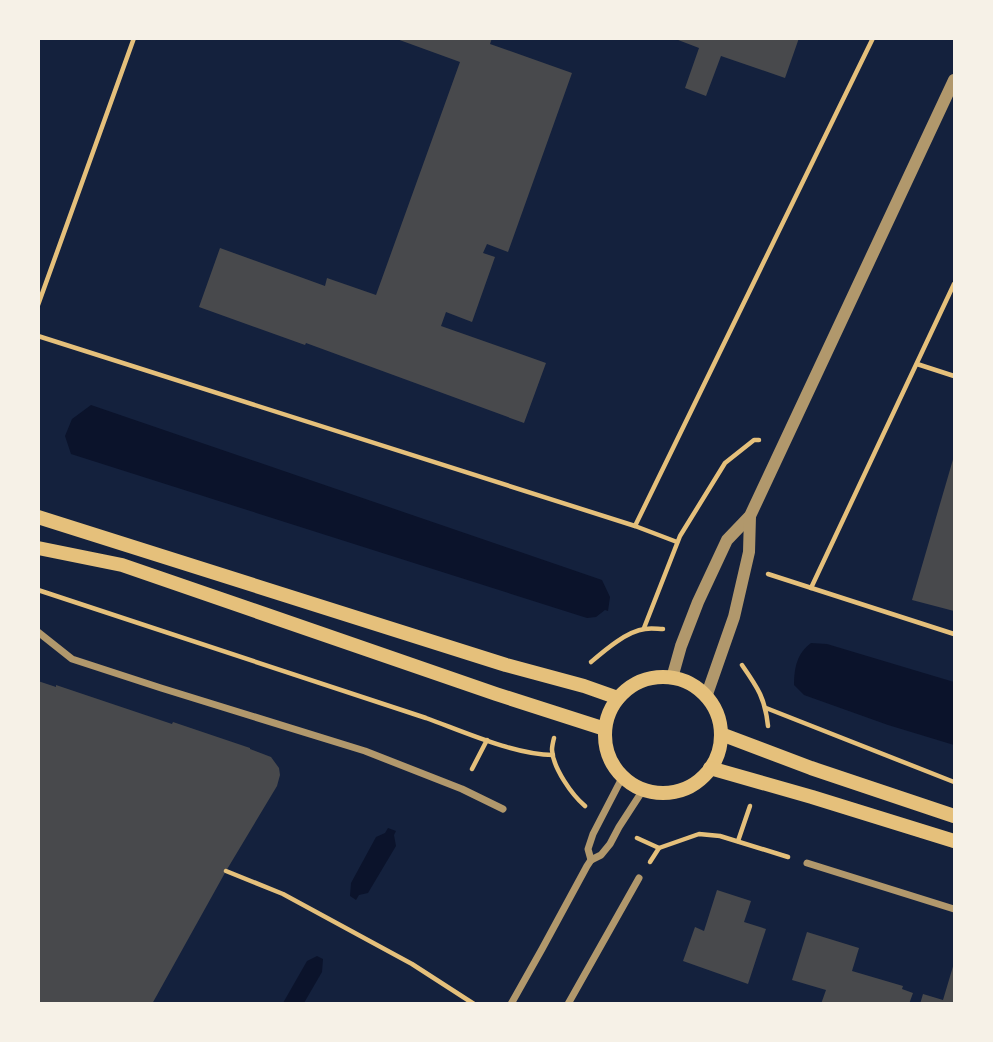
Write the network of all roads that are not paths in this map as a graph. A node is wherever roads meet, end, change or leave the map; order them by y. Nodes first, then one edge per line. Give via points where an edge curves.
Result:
1 (954, 80) edge
2 (750, 516) junction
3 (38, 517) edge
4 (38, 548) edge
5 (38, 632) edge
6 (672, 678) junction
7 (706, 697) junction
8 (618, 698) junction
9 (605, 729) junction
10 (721, 734) junction
11 (710, 768) junction
12 (622, 778) junction
13 (643, 790) junction
14 (503, 809) dead end
15 (954, 816) edge
16 (954, 841) edge
17 (591, 860) junction
18 (807, 863) road end
19 (639, 878) dead end
20 (954, 909) edge
21 (511, 1003) edge
22 (568, 1003) edge

1 - 2 street
2 - 6 street via 727,540 698,602
2 - 7 street via 749,552 734,617
3 - 8 main road
4 - 9 main road via 122,565
5 - 14 street via 72,659 365,751
6 - 7 main road via 690,684
6 - 8 main road via 642,680
7 - 10 main road
8 - 9 main road
9 - 12 main road via 606,748
10 - 11 main road via 719,752
10 - 15 main road
11 - 13 main road via 681,790 662,794
11 - 16 main road
12 - 13 main road
12 - 17 street via 593,834 588,849
13 - 17 street via 610,844
17 - 21 street
18 - 20 street
19 - 22 street

